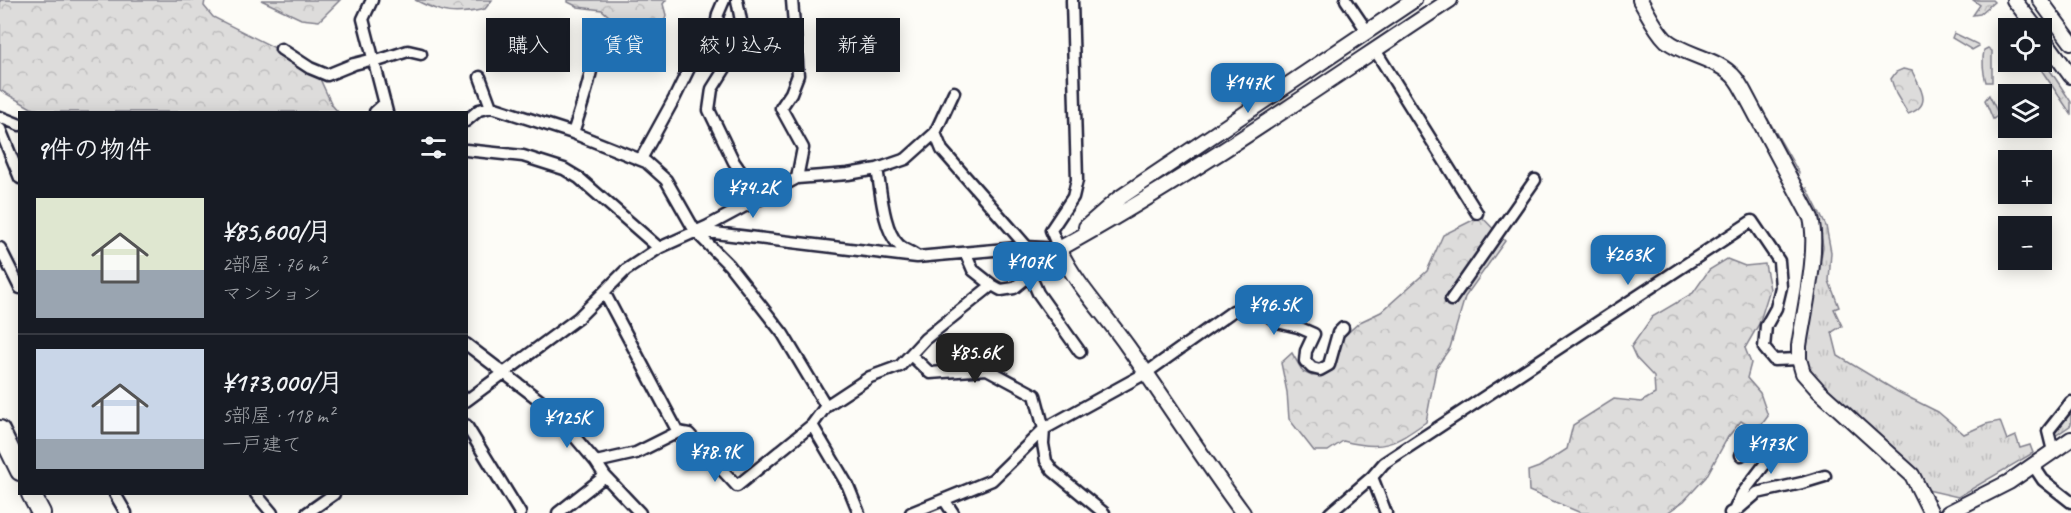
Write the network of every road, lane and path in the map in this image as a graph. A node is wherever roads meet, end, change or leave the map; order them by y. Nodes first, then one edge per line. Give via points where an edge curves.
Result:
1 (372, 0) edge
2 (724, 0) edge
3 (737, 0) edge
4 (792, 0) edge
5 (1072, 0) edge
6 (1346, 0) edge
7 (1414, 0) edge
8 (1450, 0) edge
9 (1640, 0) edge
10 (2014, 0) edge
11 (2040, 0) edge
12 (717, 18) edge
13 (740, 18) edge
14 (2028, 18) edge
15 (1367, 31) junction
16 (2071, 42) edge
17 (281, 49) dead end
18 (1375, 50) junction
19 (2052, 50) edge
20 (421, 54) dead end
21 (374, 61) junction
22 (592, 72) edge
23 (687, 72) edge
24 (723, 72) edge
25 (2071, 76) edge
26 (480, 77) dead end
27 (954, 92) dead end
28 (491, 107) junction
29 (386, 108) edge
30 (0, 117) edge
31 (468, 119) edge
32 (18, 124) edge
33 (0, 129) edge
34 (573, 133) junction
35 (935, 133) junction
36 (468, 150) edge
37 (641, 159) junction
38 (878, 169) junction
39 (18, 173) edge
40 (797, 178) junction
41 (1535, 180) dead end
42 (760, 199) junction
43 (1477, 213) dead end
44 (695, 231) junction
45 (1027, 247) junction
46 (0, 248) edge
47 (659, 248) junction
48 (1059, 249) junction
49 (966, 254) junction
50 (919, 257) junction
51 (1032, 271) junction
52 (18, 284) edge
53 (992, 285) junction
54 (604, 292) junction
55 (1451, 300) dead end
56 (1343, 328) dead end
57 (468, 346) edge
58 (1080, 352) dead end
59 (911, 355) junction
60 (1799, 359) junction
61 (503, 372) junction
62 (1146, 373) junction
63 (468, 397) edge
64 (2071, 402) edge
65 (826, 406) junction
66 (812, 425) junction
67 (468, 428) edge
68 (1044, 429) junction
69 (0, 430) edge
70 (678, 432) junction
71 (2071, 439) edge
72 (2053, 451) junction
73 (1741, 455) dead end
74 (596, 462) junction
75 (2033, 465) junction
76 (18, 467) edge
77 (605, 476) junction
78 (1825, 476) dead end
79 (1372, 477) junction
80 (32, 495) edge
81 (116, 495) edge
82 (257, 495) edge
83 (333, 495) edge
84 (945, 501) junction
85 (2071, 502) edge
86 (1732, 512) edge
87 (41, 513) edge
88 (126, 513) edge
89 (272, 513) edge
90 (307, 513) edge
91 (520, 513) edge
92 (558, 513) edge
93 (640, 513) edge
94 (859, 513) edge
95 (912, 513) edge
96 (953, 513) edge
97 (1104, 513) edge
98 (1243, 513) edge
99 (1330, 513) edge
100 (1386, 513) edge
101 (1931, 513) edge
102 (1948, 513) edge

1 - 21 street via 363,19
2 - 12 street
3 - 13 street
4 - 40 street via 798,75 781,108 803,148
5 - 48 street via 1078,163 1073,197 1051,230
6 - 15 street
7 - 15 street
8 - 18 street
9 - 60 street via 1668,41 1731,74 1811,218 1814,246
10 - 14 street
11 - 16 street
15 - 48 street via 1118,199
17 - 21 street via 327,75
18 - 43 street
18 - 48 street via 1121,214
19 - 25 street
20 - 21 street via 408,51
21 - 29 street
22 - 34 street
23 - 37 street
24 - 42 street via 712,89 709,110 735,162
26 - 28 street
27 - 35 street
28 - 31 street
28 - 34 street
30 - 32 street
33 - 39 street
34 - 37 street
35 - 38 street via 906,159
35 - 45 street via 942,150
36 - 47 street via 523,156 564,169
37 - 44 street via 666,180
38 - 40 street
38 - 50 street via 891,235 899,246
40 - 42 street
41 - 55 street
42 - 44 street
44 - 47 street
44 - 50 street
44 - 65 street via 729,265 783,334
45 - 48 street
45 - 49 street
45 - 51 street
46 - 52 street
47 - 54 street via 626,270
48 - 51 street
48 - 62 street via 1069,271
49 - 50 street
49 - 53 street via 973,270
51 - 53 street via 1014,288 1001,290
51 - 58 street via 1038,293
53 - 59 street
54 - 61 street via 578,318
54 - 70 street
56 - 62 street via 1329,365 1312,369 1305,361 1314,333 1277,322 1252,308 1233,311
57 - 61 street
59 - 65 street via 900,366 870,377
59 - 68 street via 930,374 987,369 1035,394
60 - 79 street via 1774,360 1764,348 1766,326 1776,308 1781,286 1779,261 1752,221 1384,463
60 - 101 street via 1803,374 1819,391 1912,475
61 - 63 street
61 - 74 street via 551,408
62 - 68 street
62 - 98 street
64 - 72 street via 2048,432
65 - 66 street
66 - 70 street via 737,486 689,434
66 - 94 street via 848,486
67 - 91 street
68 - 84 street via 992,480
68 - 97 street via 1046,461 1053,471
69 - 76 highway
70 - 74 street via 636,453
71 - 72 street
72 - 75 street
73 - 86 street via 1759,441 1768,460
74 - 77 street
75 - 85 street via 2043,480
75 - 102 street via 2009,482
77 - 92 street
77 - 93 street
78 - 86 street via 1757,493
79 - 99 street
79 - 100 street
80 - 87 highway
81 - 88 street
82 - 89 street
83 - 90 street
84 - 95 street
84 - 96 street

